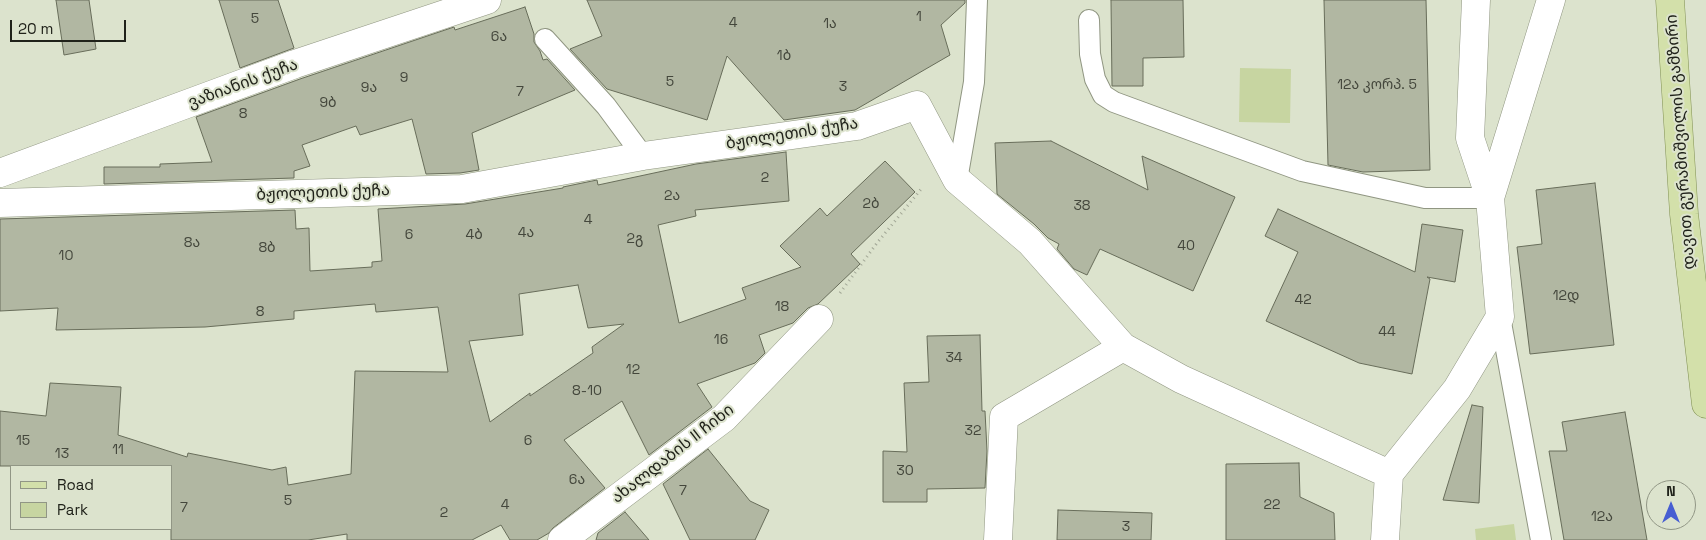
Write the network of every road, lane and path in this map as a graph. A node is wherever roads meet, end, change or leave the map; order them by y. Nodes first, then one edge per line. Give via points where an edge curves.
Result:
1 (487, 0) edge
2 (977, 0) edge
3 (1476, 0) edge
4 (1551, 0) edge
5 (1670, 0) edge
6 (1089, 20) dead end
7 (545, 39) dead end
8 (643, 156) junction
9 (0, 173) edge
10 (957, 180) junction
11 (1490, 198) junction
12 (0, 203) edge
13 (1500, 317) junction
14 (818, 319) joint
15 (1123, 347) junction
16 (1706, 404) edge
17 (1389, 474) junction
18 (562, 540) edge
19 (998, 540) edge
20 (1385, 540) edge
21 (1540, 540) edge

1 - 9 street, ვაზიანის ქუჩა via 295,64
2 - 10 lane via 974,82
3 - 11 street via 1470,138
4 - 11 street
5 - 16 main road, დავით გურამიშვილის გამზირი via 1684,214
6 - 11 lane via 1095,79 1104,95 1114,102 1302,171 1425,198
7 - 8 lane via 606,106
8 - 10 street, ბჟოლეთის ქუჩა via 857,126 917,105
8 - 12 street, ბჟოლეთის ქუჩა via 462,189
10 - 14 path via 946,195 929,180
10 - 15 street, ბჟოლეთის ქუჩა via 1030,242
11 - 13 street
13 - 17 street via 1457,389
13 - 21 lane
14 - 18 street, ახალდაბის II ჩიხი via 724,418
15 - 17 street, ბჟოლეთის ქუჩა via 1182,379
15 - 19 street via 1004,417
17 - 20 street

